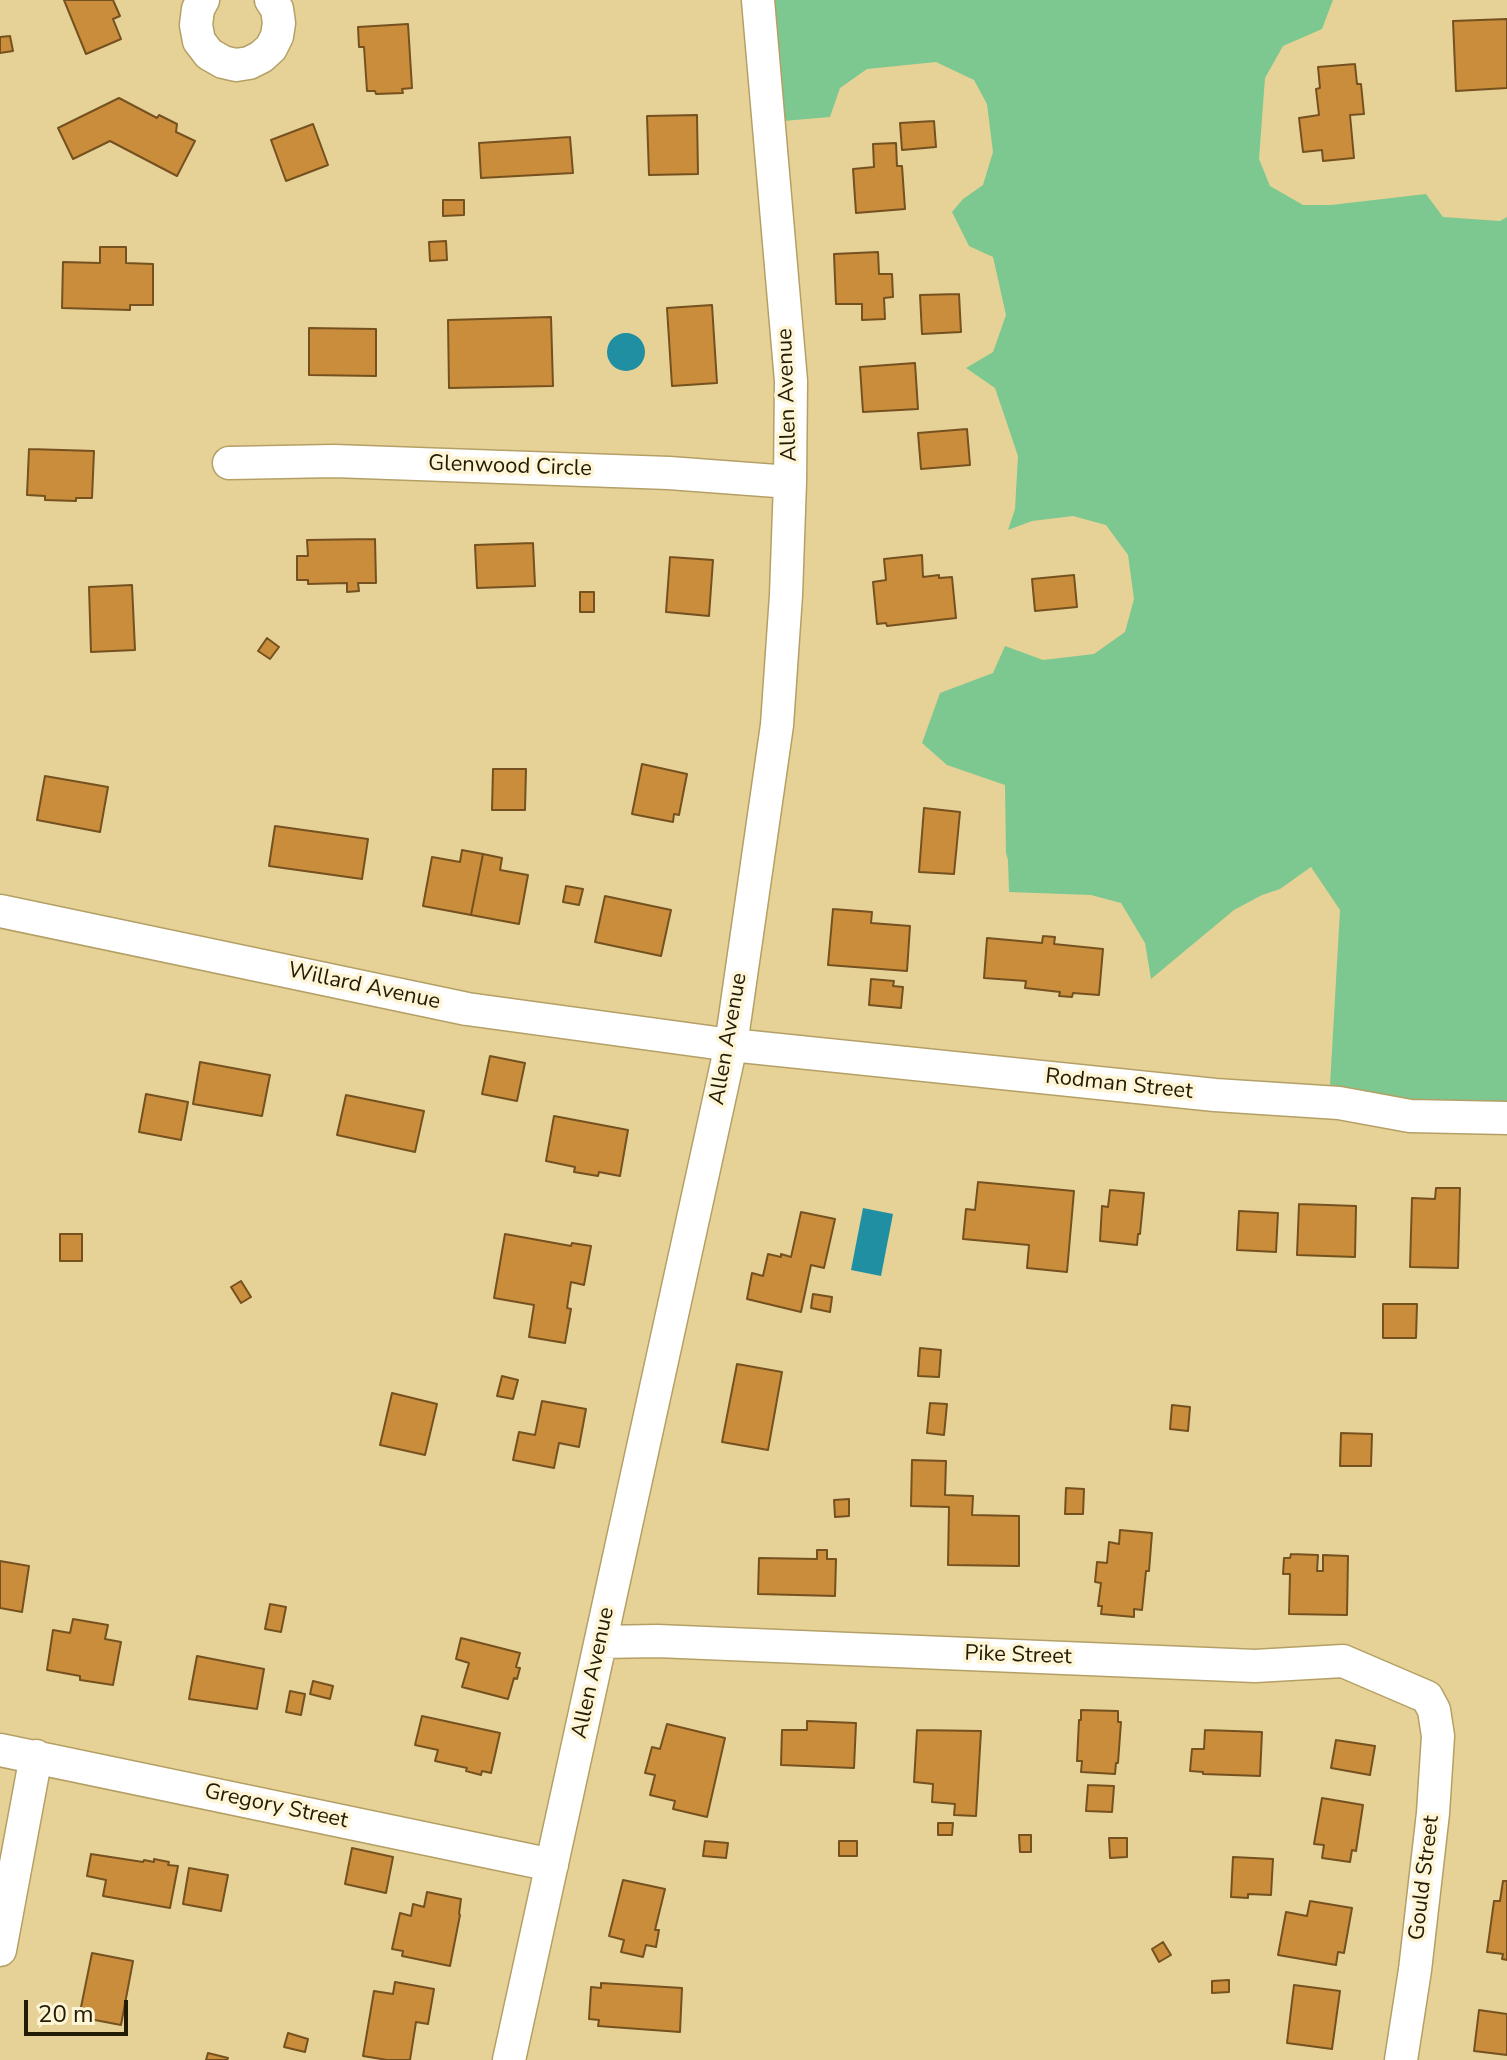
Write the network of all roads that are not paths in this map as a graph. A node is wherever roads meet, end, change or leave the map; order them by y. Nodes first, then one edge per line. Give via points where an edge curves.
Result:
1 (203, 0) edge
2 (271, 0) edge
3 (758, 0) edge
4 (229, 463) dead end
5 (790, 482) junction
6 (0, 911) edge
7 (731, 1045) junction
8 (1507, 1118) edge
9 (601, 1642) junction
10 (1427, 1697) joint
11 (0, 1750) edge
12 (36, 1756) junction
13 (552, 1865) junction
14 (0, 1950) edge
15 (509, 2060) edge
16 (1401, 2060) edge

1 - 2 street via 196,25 199,41 209,54 236,65 271,48 279,23
3 - 5 street, Allen Avenue via 791,381
4 - 5 street, Glenwood Circle via 334,461
5 - 7 street, Allen Avenue via 777,725
6 - 7 street, Willard Avenue via 467,1009
7 - 8 street, Rodman Street via 1339,1103 1410,1116
7 - 9 street, Allen Avenue
9 - 10 street, Pike Street via 1255,1666 1343,1661
9 - 13 street, Allen Avenue
10 - 16 street, Gould Street via 1438,1736 1433,1813
11 - 12 street, Gregory Street
12 - 13 street, Gregory Street
12 - 14 street
13 - 15 street, Allen Avenue

